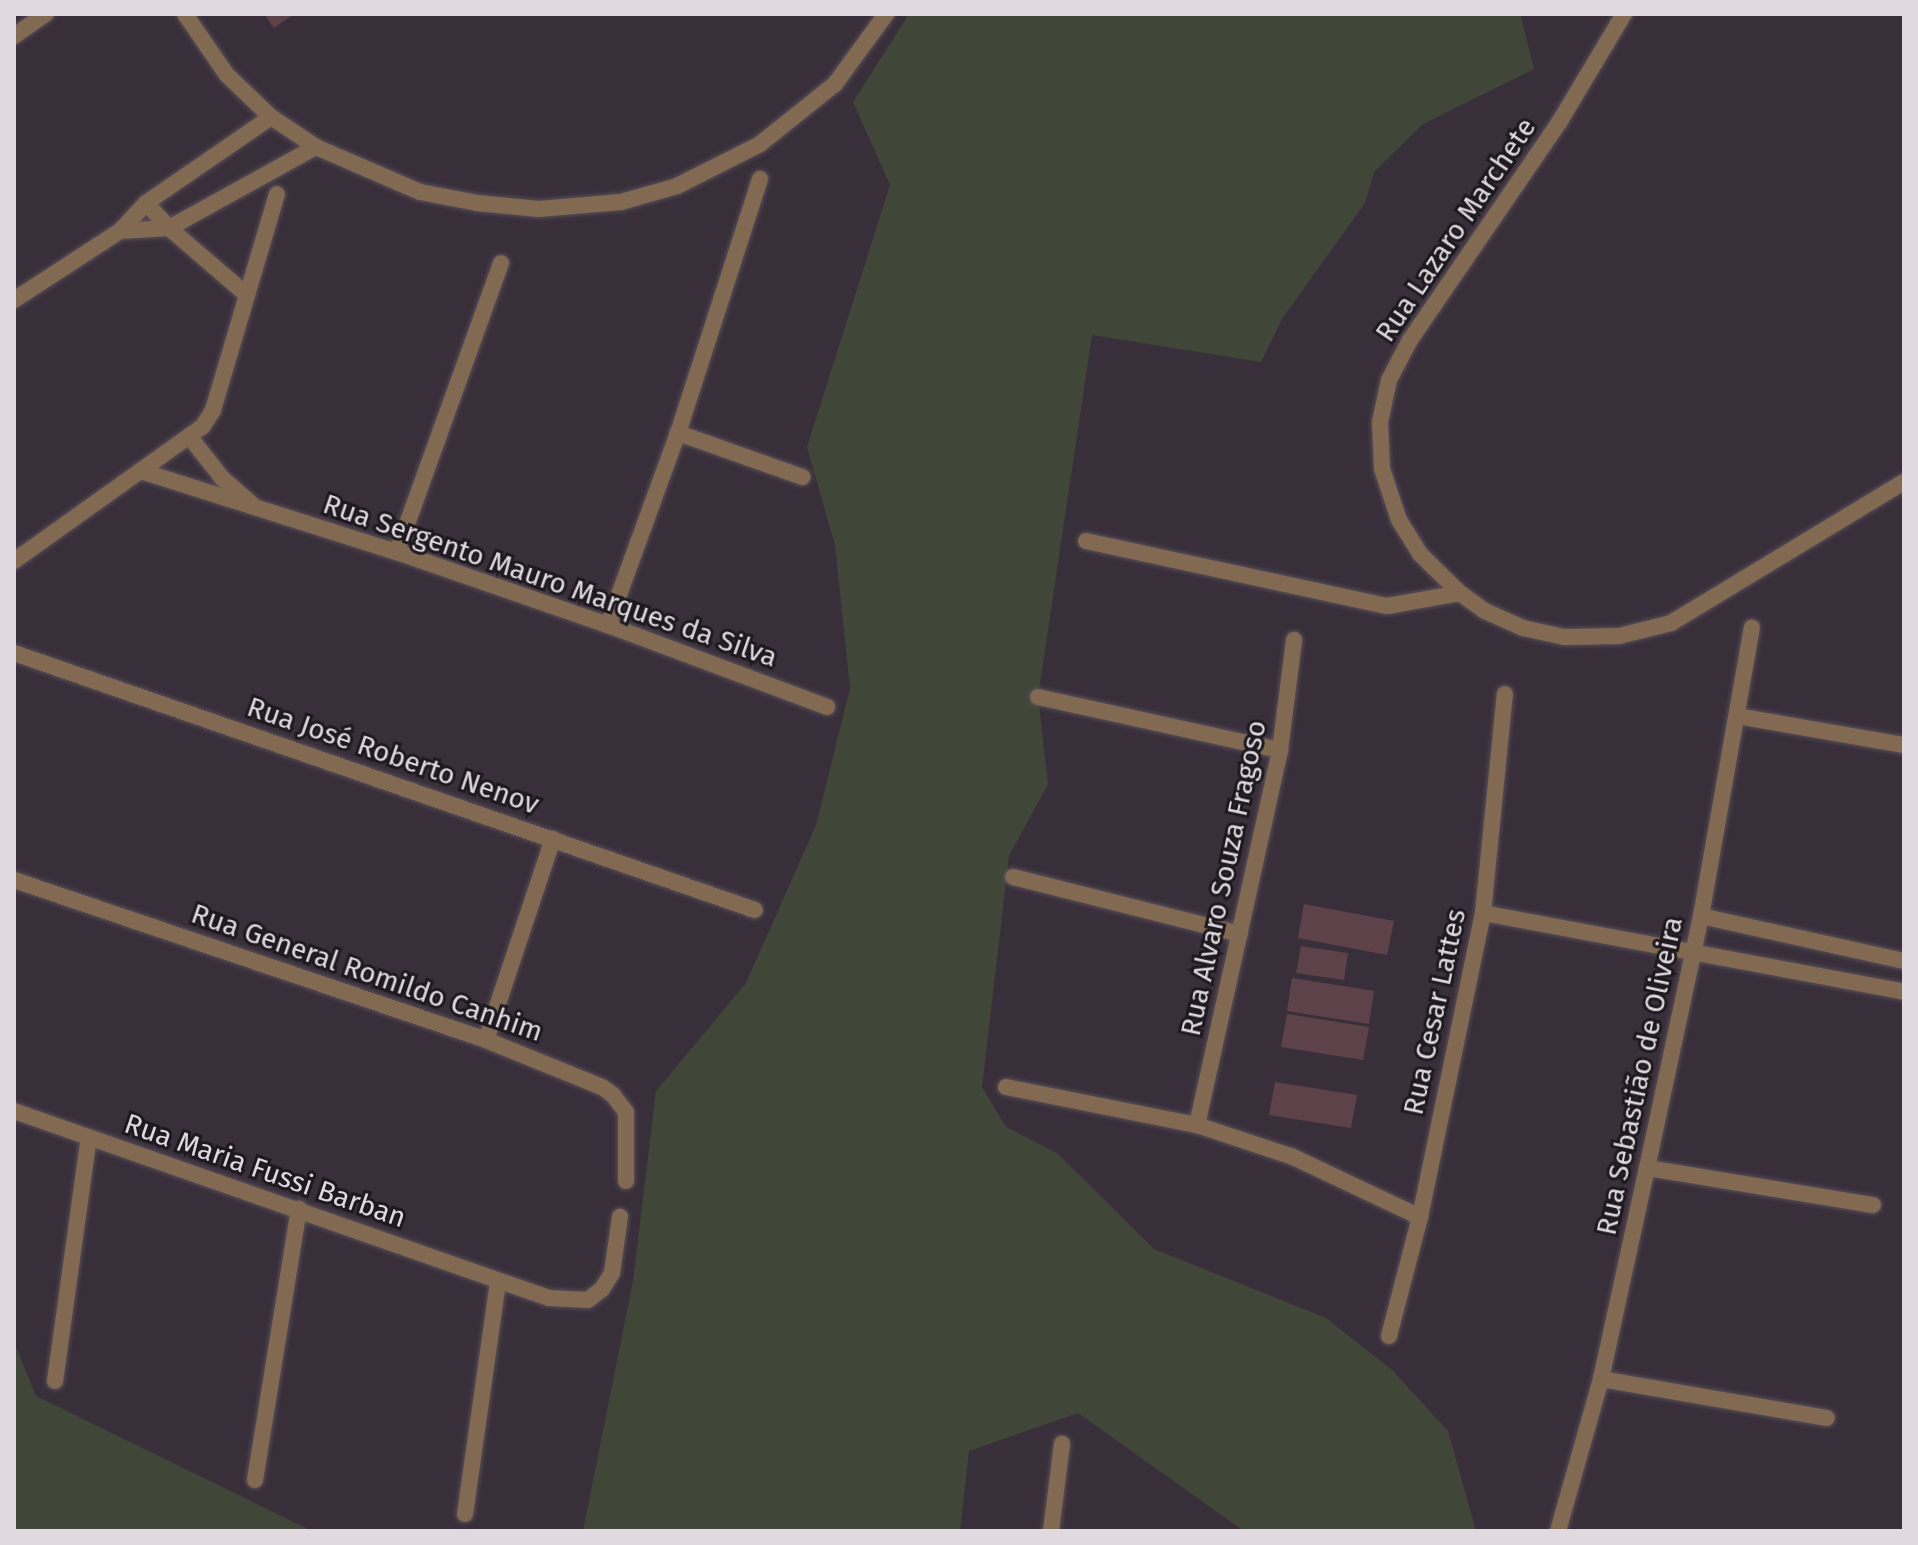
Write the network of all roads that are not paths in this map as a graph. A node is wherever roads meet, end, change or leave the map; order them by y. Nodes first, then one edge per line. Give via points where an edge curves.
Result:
1 (46, 14) edge
2 (185, 14) edge
3 (886, 14) edge
4 (1624, 14) edge
5 (14, 36) edge
6 (271, 117) junction
7 (316, 147) junction
8 (760, 179) dead end
9 (277, 194) dead end
10 (146, 203) junction
11 (169, 228) junction
12 (120, 231) junction
13 (501, 263) dead end
14 (247, 295) junction
15 (14, 300) edge
16 (678, 433) junction
17 (189, 436) junction
18 (141, 471) junction
19 (802, 477) dead end
20 (1904, 482) edge
21 (254, 506) junction
22 (1086, 541) dead end
23 (397, 552) junction
24 (14, 561) edge
25 (1460, 593) junction
26 (608, 625) junction
27 (1752, 627) dead end
28 (1294, 640) dead end
29 (14, 653) edge
30 (1505, 694) dead end
31 (1038, 697) dead end
32 (827, 707) dead end
33 (1737, 716) junction
34 (1904, 745) edge
35 (1280, 750) junction
36 (553, 839) junction
37 (1013, 877) dead end
38 (14, 880) edge
39 (755, 910) dead end
40 (1483, 913) junction
41 (1701, 916) junction
42 (1240, 934) junction
43 (1693, 954) junction
44 (1904, 961) edge
45 (1904, 992) edge
46 (486, 1040) junction
47 (1006, 1087) dead end
48 (14, 1111) edge
49 (1197, 1125) junction
50 (89, 1137) junction
51 (1647, 1168) junction
52 (626, 1181) dead end
53 (1873, 1205) dead end
54 (299, 1209) junction
55 (620, 1217) dead end
56 (1420, 1217) junction
57 (498, 1282) junction
58 (1389, 1336) dead end
59 (1601, 1379) junction
60 (55, 1381) dead end
61 (1827, 1418) dead end
62 (1062, 1444) dead end
63 (255, 1480) dead end
64 (465, 1514) dead end
65 (1051, 1531) edge
66 (1558, 1531) edge

1 - 5 street
2 - 6 street via 227,75
3 - 7 street via 835,84 760,144 677,186 621,202 539,209 477,203 420,192
4 - 25 street, Rua Lazaro Marchete via 1389,380 1380,422 1388,493 1420,554
6 - 7 street
6 - 10 street
7 - 11 street
8 - 16 street
9 - 14 street
10 - 11 street
10 - 12 street
11 - 12 street
11 - 14 street
12 - 15 street
13 - 23 street
14 - 17 street via 213,410
16 - 19 street
16 - 26 street
17 - 18 street
17 - 21 street, Rua Sergento Mauro Marques da Silva via 222,478
18 - 21 street, Rua Sergento Mauro Marques da Silva
18 - 24 street
20 - 25 street, Rua Lazaro Marchete via 1671,623 1619,636 1564,637 1523,628
21 - 23 street, Rua Sergento Mauro Marques da Silva
22 - 25 street via 1387,606
23 - 26 street, Rua Sergento Mauro Marques da Silva
26 - 32 street, Rua Sergento Mauro Marques da Silva
27 - 33 street, Rua Sebastião de Oliveira
28 - 35 street, Rua Alvaro Souza Fragoso
29 - 36 street, Rua José Roberto Nenov
30 - 40 street, Rua Cesar Lattes
31 - 35 street
33 - 34 street
33 - 41 street, Rua Sebastião de Oliveira
35 - 42 street, Rua Alvaro Souza Fragoso
36 - 39 street, Rua José Roberto Nenov
36 - 46 street
37 - 42 street
38 - 46 street, Rua General Romildo Canhim
40 - 43 street
40 - 56 street, Rua Cesar Lattes
41 - 43 street, Rua Sebastião de Oliveira
41 - 44 street
42 - 49 street, Rua Alvaro Souza Fragoso
43 - 45 street
43 - 51 street, Rua Sebastião de Oliveira
46 - 52 street, Rua General Romildo Canhim via 613,1095 626,1112
47 - 49 street
48 - 50 street, Rua Maria Fussi Barban
49 - 56 street via 1293,1157
50 - 54 street, Rua Maria Fussi Barban
50 - 60 street
51 - 53 street
51 - 59 street, Rua Sebastião de Oliveira
54 - 57 street, Rua Maria Fussi Barban
54 - 63 street
55 - 57 street via 612,1273 588,1300 549,1298
56 - 58 street, Rua Cesar Lattes
57 - 64 street
59 - 61 street
59 - 66 street, Rua Sebastião de Oliveira
62 - 65 street

